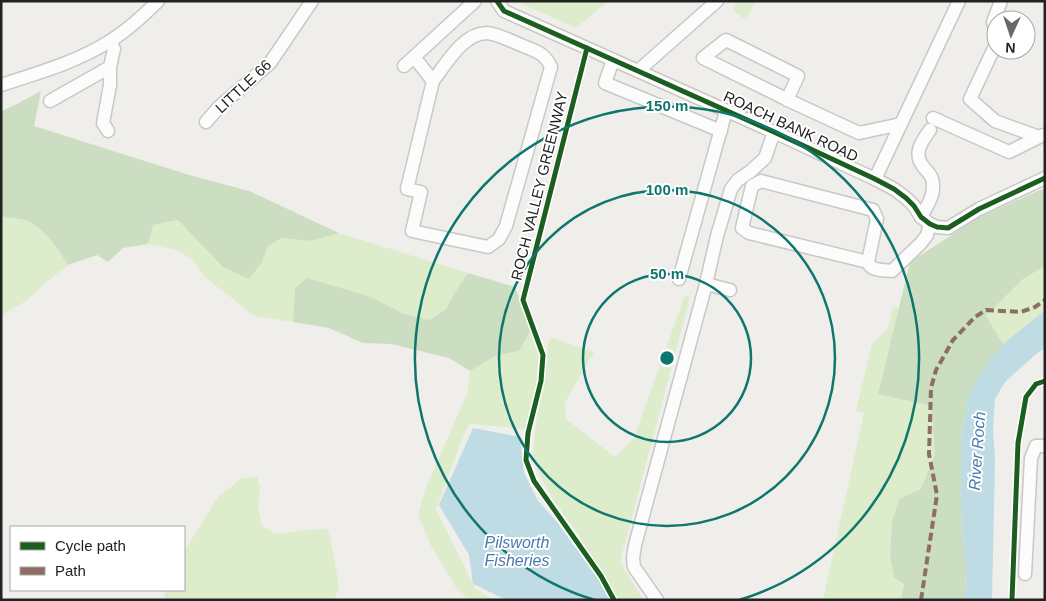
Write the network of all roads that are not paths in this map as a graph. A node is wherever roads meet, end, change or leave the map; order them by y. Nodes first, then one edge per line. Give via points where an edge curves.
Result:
1 (158, 1) edge
2 (312, 1) edge
3 (475, 1) edge
4 (497, 1) edge
5 (717, 1) edge
6 (959, 1) edge
7 (110, 41) junction
8 (414, 57) junction
9 (613, 60) junction
10 (988, 60) edge
11 (404, 66) dead end
12 (110, 67) junction
13 (638, 71) junction
14 (433, 81) junction
15 (1, 84) edge
16 (787, 100) junction
17 (50, 101) dead end
18 (726, 111) junction
19 (206, 122) dead end
20 (900, 124) junction
21 (108, 131) dead end
22 (721, 131) junction
23 (774, 132) junction
24 (1042, 135) edge
25 (1045, 178) edge
26 (875, 179) junction
27 (925, 221) junction
28 (868, 262) junction
29 (679, 278) dead end
30 (706, 284) junction
31 (730, 290) dead end
32 (1040, 446) edge
33 (1025, 574) dead end
34 (657, 600) edge

1 - 7 street
2 - 19 street, LITTLE 66 via 270,63
3 - 8 street
4 - 9 street, ROACH BANK ROAD via 504,11
5 - 13 street
6 - 20 street
7 - 12 street via 114,50
7 - 15 street via 66,62
8 - 11 street
8 - 14 street
9 - 13 street, ROACH BANK ROAD
9 - 22 street via 605,83
10 - 24 street via 970,99 995,121
12 - 17 street
12 - 21 street via 103,123
13 - 18 street, ROACH BANK ROAD
14 - 14 street via 407,189 422,192 412,231 488,247 499,239 506,226 551,67 542,54 487,33 475,36 460,46
16 - 16 street via 712,63 703,58 726,40 798,76
16 - 20 street via 859,133
18 - 22 street
18 - 23 street, ROACH BANK ROAD
20 - 26 street
22 - 29 street
23 - 26 street, ROACH BANK ROAD
23 - 30 street via 765,158 731,189
24 - 27 street via 1008,152 931,124 918,152 933,185
25 - 27 street via 979,209 948,228
26 - 27 street, ROACH BANK ROAD via 906,198
27 - 28 street via 926,235 921,243 892,271 871,268
28 - 28 street via 749,233 742,228 752,186 761,181 873,210 878,220
30 - 31 street
30 - 34 street via 635,545 634,567
32 - 33 street via 1031,458

